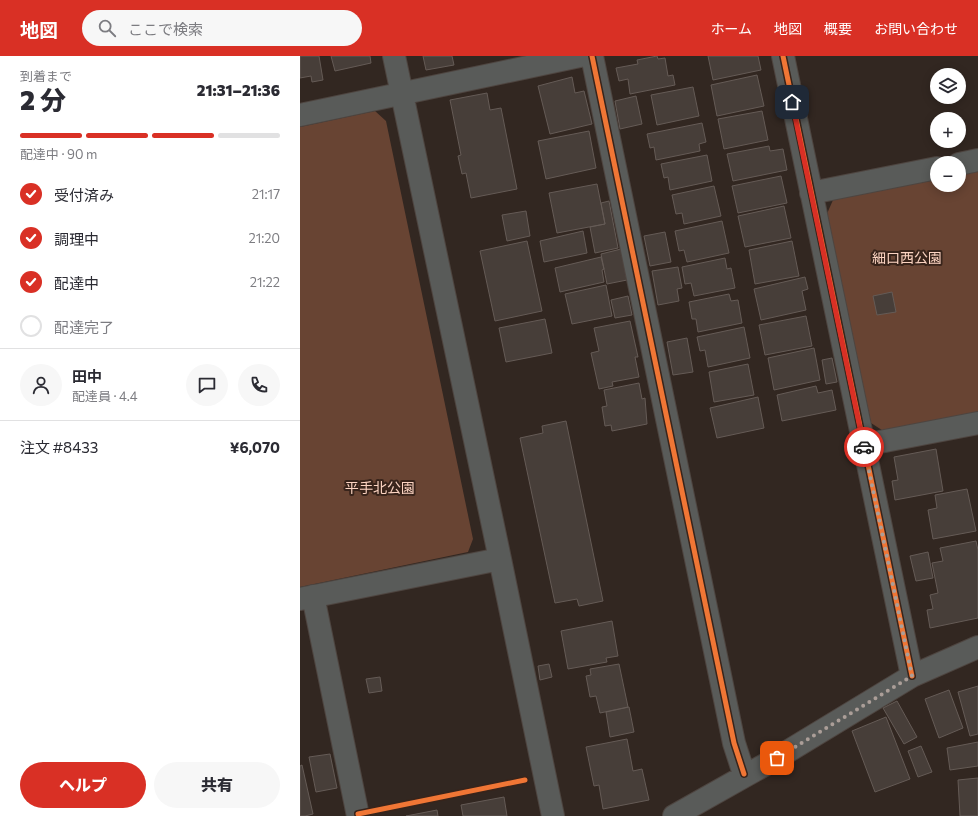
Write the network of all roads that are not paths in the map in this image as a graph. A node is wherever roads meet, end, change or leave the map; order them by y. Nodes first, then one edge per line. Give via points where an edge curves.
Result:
1 (394, 56) edge
2 (580, 56) edge
3 (592, 56) edge
4 (783, 56) edge
5 (402, 94) junction
6 (300, 115) edge
7 (978, 160) edge
8 (966, 163) edge
9 (930, 169) edge
10 (811, 193) junction
11 (978, 423) edge
12 (864, 445) junction
13 (500, 559) junction
14 (307, 598) edge
15 (978, 647) edge
16 (912, 676) junction
17 (744, 774) junction
18 (358, 816) edge
19 (553, 816) edge
20 (674, 816) edge

1 - 5 street
2 - 5 street
3 - 17 street via 734,743
4 - 10 street
5 - 6 street
5 - 13 street
7 - 8 street
9 - 10 street
10 - 12 street
11 - 12 street
12 - 16 street
13 - 14 street
13 - 19 street
14 - 18 street
15 - 16 street
16 - 17 street via 777,758
17 - 20 street

